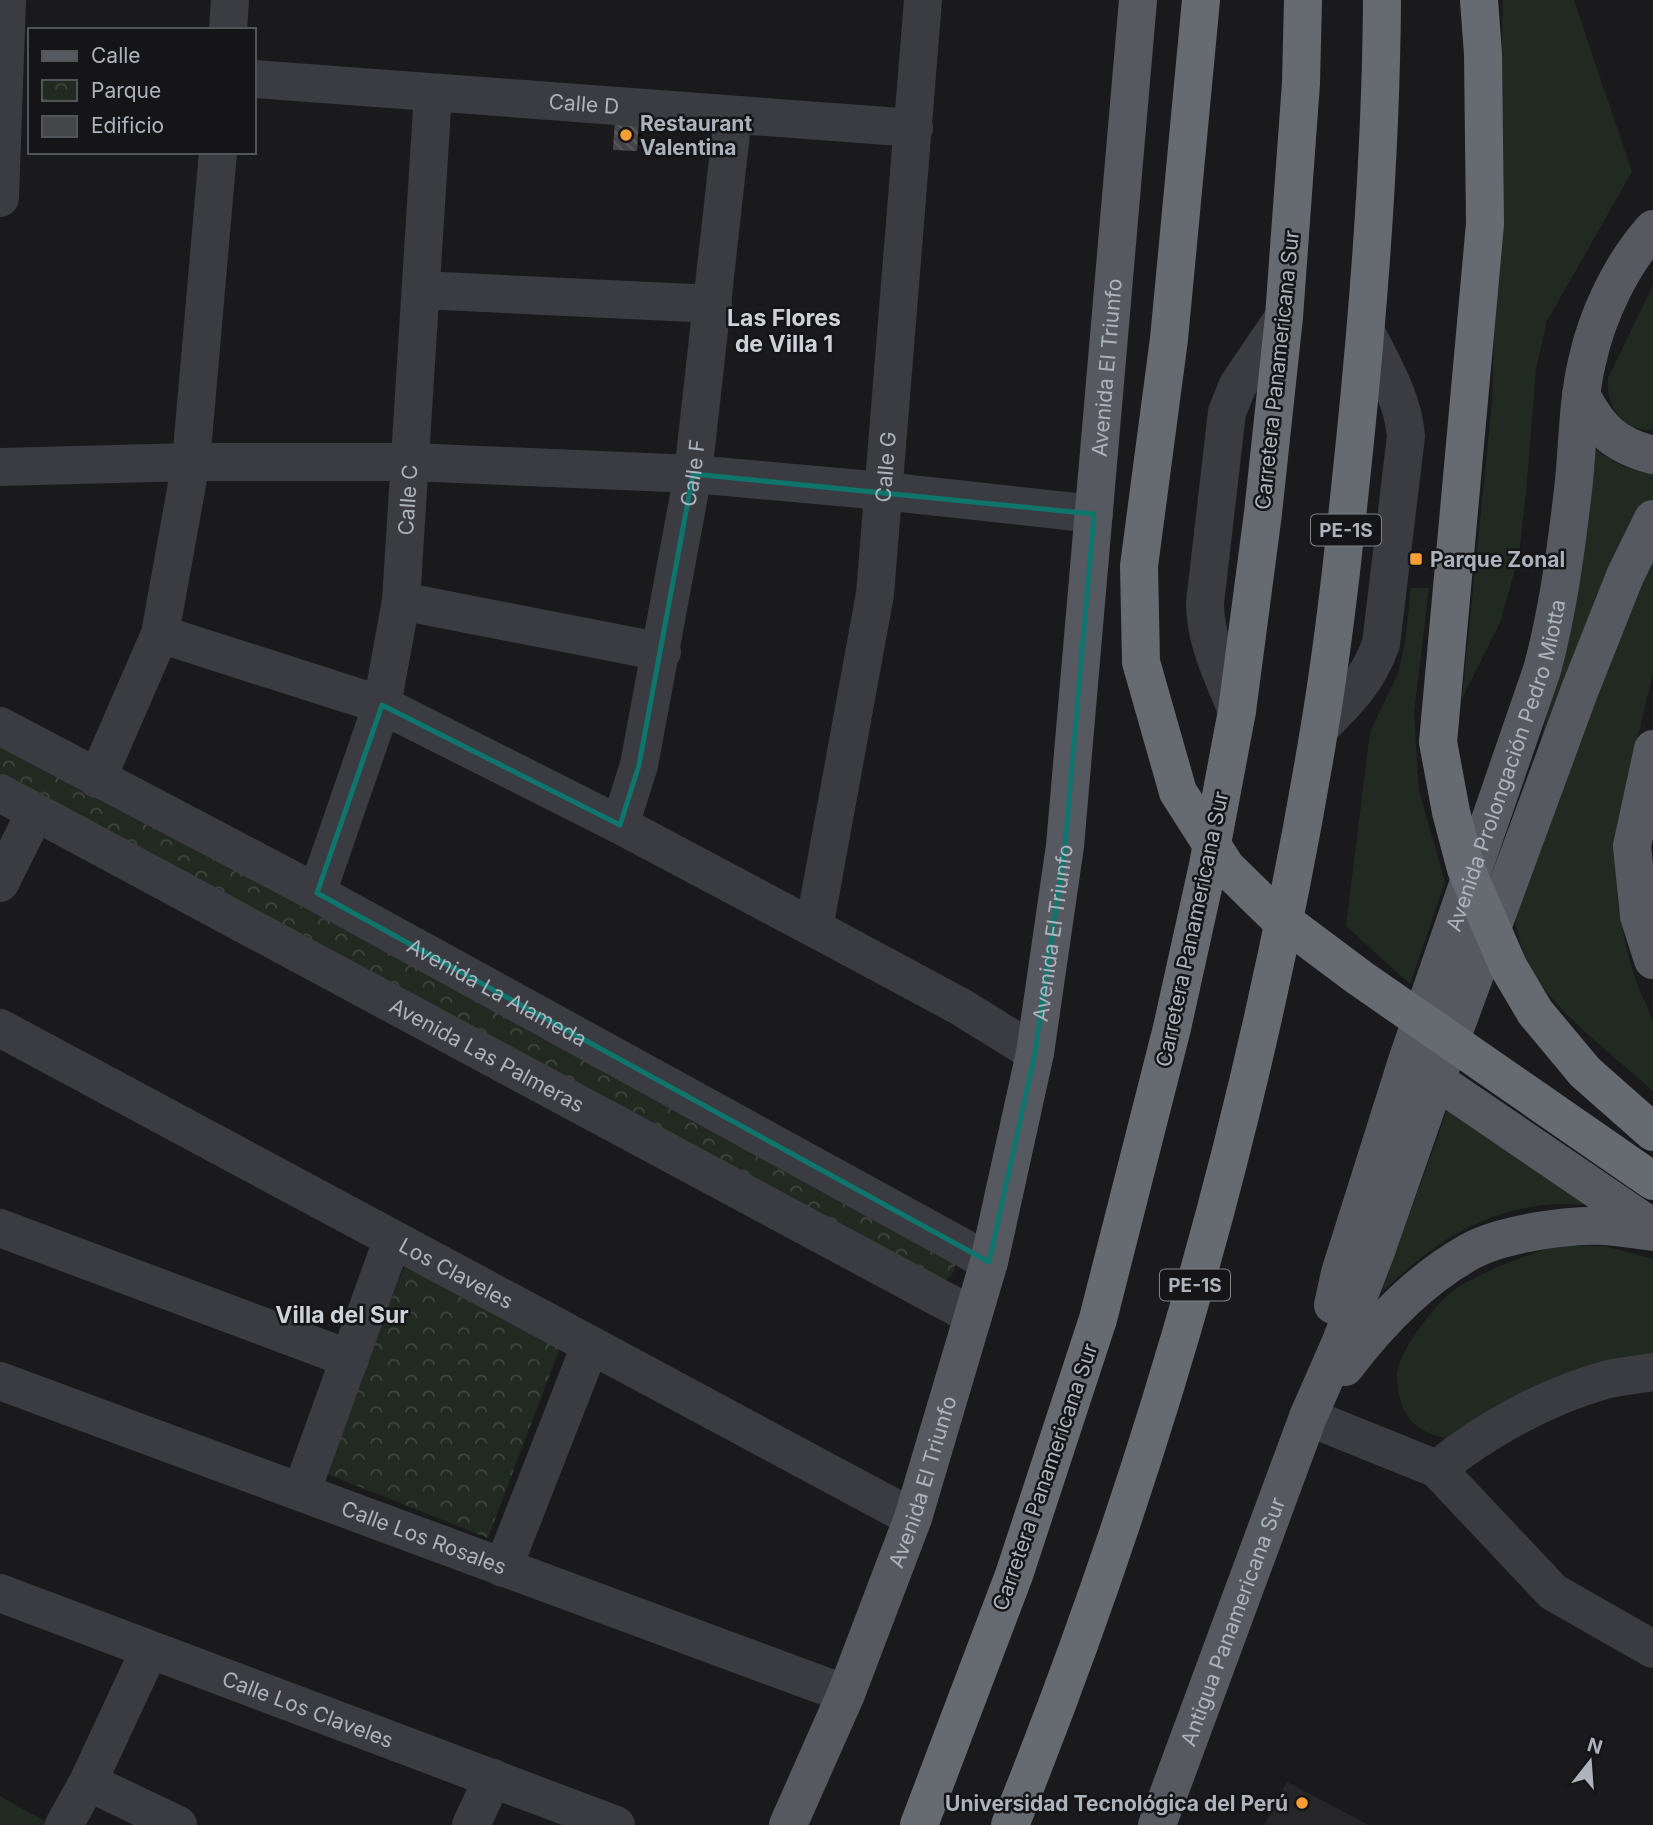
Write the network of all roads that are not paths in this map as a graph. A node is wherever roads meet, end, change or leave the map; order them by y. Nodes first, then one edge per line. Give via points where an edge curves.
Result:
1 (7, 0) edge
2 (230, 0) edge
3 (923, 0) edge
4 (1138, 0) edge
5 (1303, 0) edge
6 (1382, 0) edge
7 (1479, 0) edge
8 (1200, 13) edge
9 (228, 28) edge
10 (2, 75) edge
11 (256, 79) edge
12 (433, 93) junction
13 (733, 115) junction
14 (914, 128) junction
15 (218, 154) edge
16 (0, 198) edge
17 (1653, 229) edge
18 (421, 290) junction
19 (713, 304) junction
20 (1366, 332) junction
21 (1581, 394) junction
22 (1653, 455) edge
23 (191, 462) junction
24 (411, 462) junction
25 (0, 467) edge
26 (693, 474) junction
27 (883, 491) junction
28 (1094, 514) junction
29 (1653, 519) edge
30 (401, 601) junction
31 (160, 634) junction
32 (662, 652) junction
33 (382, 705) junction
34 (0, 726) edge
35 (1320, 728) junction
36 (1653, 749) edge
37 (97, 779) junction
38 (0, 793) edge
39 (35, 813) junction
40 (620, 825) junction
41 (0, 883) edge
42 (317, 893) junction
43 (814, 928) junction
44 (1653, 960) edge
45 (0, 1028) edge
46 (1035, 1053) junction
47 (1422, 1070) junction
48 (1651, 1131) edge
49 (1653, 1181) edge
50 (0, 1228) edge
51 (1653, 1230) edge
52 (392, 1241) junction
53 (989, 1262) junction
54 (973, 1316) junction
55 (590, 1346) junction
56 (350, 1359) junction
57 (1653, 1372) edge
58 (0, 1381) edge
59 (1308, 1417) junction
60 (1437, 1469) junction
61 (302, 1490) junction
62 (913, 1518) junction
63 (503, 1568) junction
64 (0, 1593) edge
65 (1653, 1649) edge
66 (149, 1651) junction
67 (846, 1694) junction
68 (493, 1778) junction
69 (88, 1782) junction
70 (64, 1825) edge
71 (178, 1825) edge
72 (471, 1825) edge
73 (616, 1825) edge
74 (788, 1825) edge
75 (919, 1825) edge
76 (1010, 1825) edge
77 (1157, 1825) edge

1 - 10 street
2 - 9 street
3 - 14 street, Calle G
4 - 28 main road, Avenida El Triunfo
5 - 75 highway, Carretera Panamericana Sur via 1284,317 1263,513 1237,710 1208,865 1098,1319 1014,1575
6 - 20 highway, PE-1S via 1377,201
7 - 48 highway via 1485,224 1438,742 1466,869 1509,968 1535,1012 1586,1072
8 - 49 highway via 1169,339 1139,566 1141,662 1178,792 1226,867 1273,914
10 - 16 street
11 - 12 street, Calle D
12 - 13 street, Calle D
12 - 18 street, Calle C
13 - 14 street, Calle D
13 - 19 street, Calle F
14 - 27 street, Calle G
15 - 23 street
17 - 21 main road, Avenida Prolongación Pedro Miotta via 1605,306
18 - 19 street
18 - 24 street, Calle C
19 - 26 street, Calle F
20 - 35 highway, PE-1S
20 - 35 street via 1398,401 1405,427 1404,449 1381,644 1365,680
21 - 22 main road via 1609,435 1635,451
21 - 47 main road, Avenida Prolongación Pedro Miotta via 1573,491 1548,650
23 - 24 street
23 - 25 street
23 - 31 street
24 - 26 street
24 - 30 street, Calle C
26 - 27 street
26 - 32 street, Calle F
27 - 28 street
27 - 43 street, Calle G via 875,594
28 - 46 main road, Avenida El Triunfo via 1065,846
29 - 47 main road, Avenida Prolongación Pedro Miotta via 1625,576
30 - 32 street
30 - 33 street, Calle C
31 - 33 street
31 - 37 street
32 - 40 street, Calle F via 639,765
33 - 40 street
33 - 42 street, Calle C
34 - 37 street, Avenida La Alameda
35 - 76 highway, PE-1S via 1256,1048 1178,1348 1094,1605
36 - 44 main road via 1632,846 1639,916
37 - 42 street, Avenida La Alameda
38 - 39 street, Avenida Las Palmeras
39 - 41 street
39 - 54 street, Avenida Las Palmeras
40 - 43 street
42 - 53 street, Avenida La Alameda
43 - 46 street via 961,1007
45 - 52 street, Los Claveles
46 - 53 main road, Avenida El Triunfo
47 - 51 main road
47 - 59 main road, Antigua Panamericana Sur via 1375,1254
50 - 56 street
51 - 59 main road via 1571,1227 1526,1233 1471,1250 1419,1286 1374,1329
52 - 55 street, Los Claveles
52 - 56 street
53 - 54 main road, Avenida El Triunfo
54 - 62 main road, Avenida El Triunfo
55 - 62 street, Los Claveles
55 - 63 street
56 - 61 street
57 - 60 street via 1605,1380 1559,1397 1461,1449
58 - 61 street, Calle Los Rosales
59 - 60 street
59 - 77 main road, Antigua Panamericana Sur
60 - 65 street via 1553,1592
61 - 63 street, Calle Los Rosales
62 - 67 main road, Avenida El Triunfo
63 - 67 street, Calle Los Rosales
64 - 66 street, Calle Los Claveles
66 - 68 street, Calle Los Claveles
66 - 69 street
67 - 74 main road, Avenida El Triunfo
68 - 72 street
68 - 73 street, Calle Los Claveles
69 - 70 street
69 - 71 street

